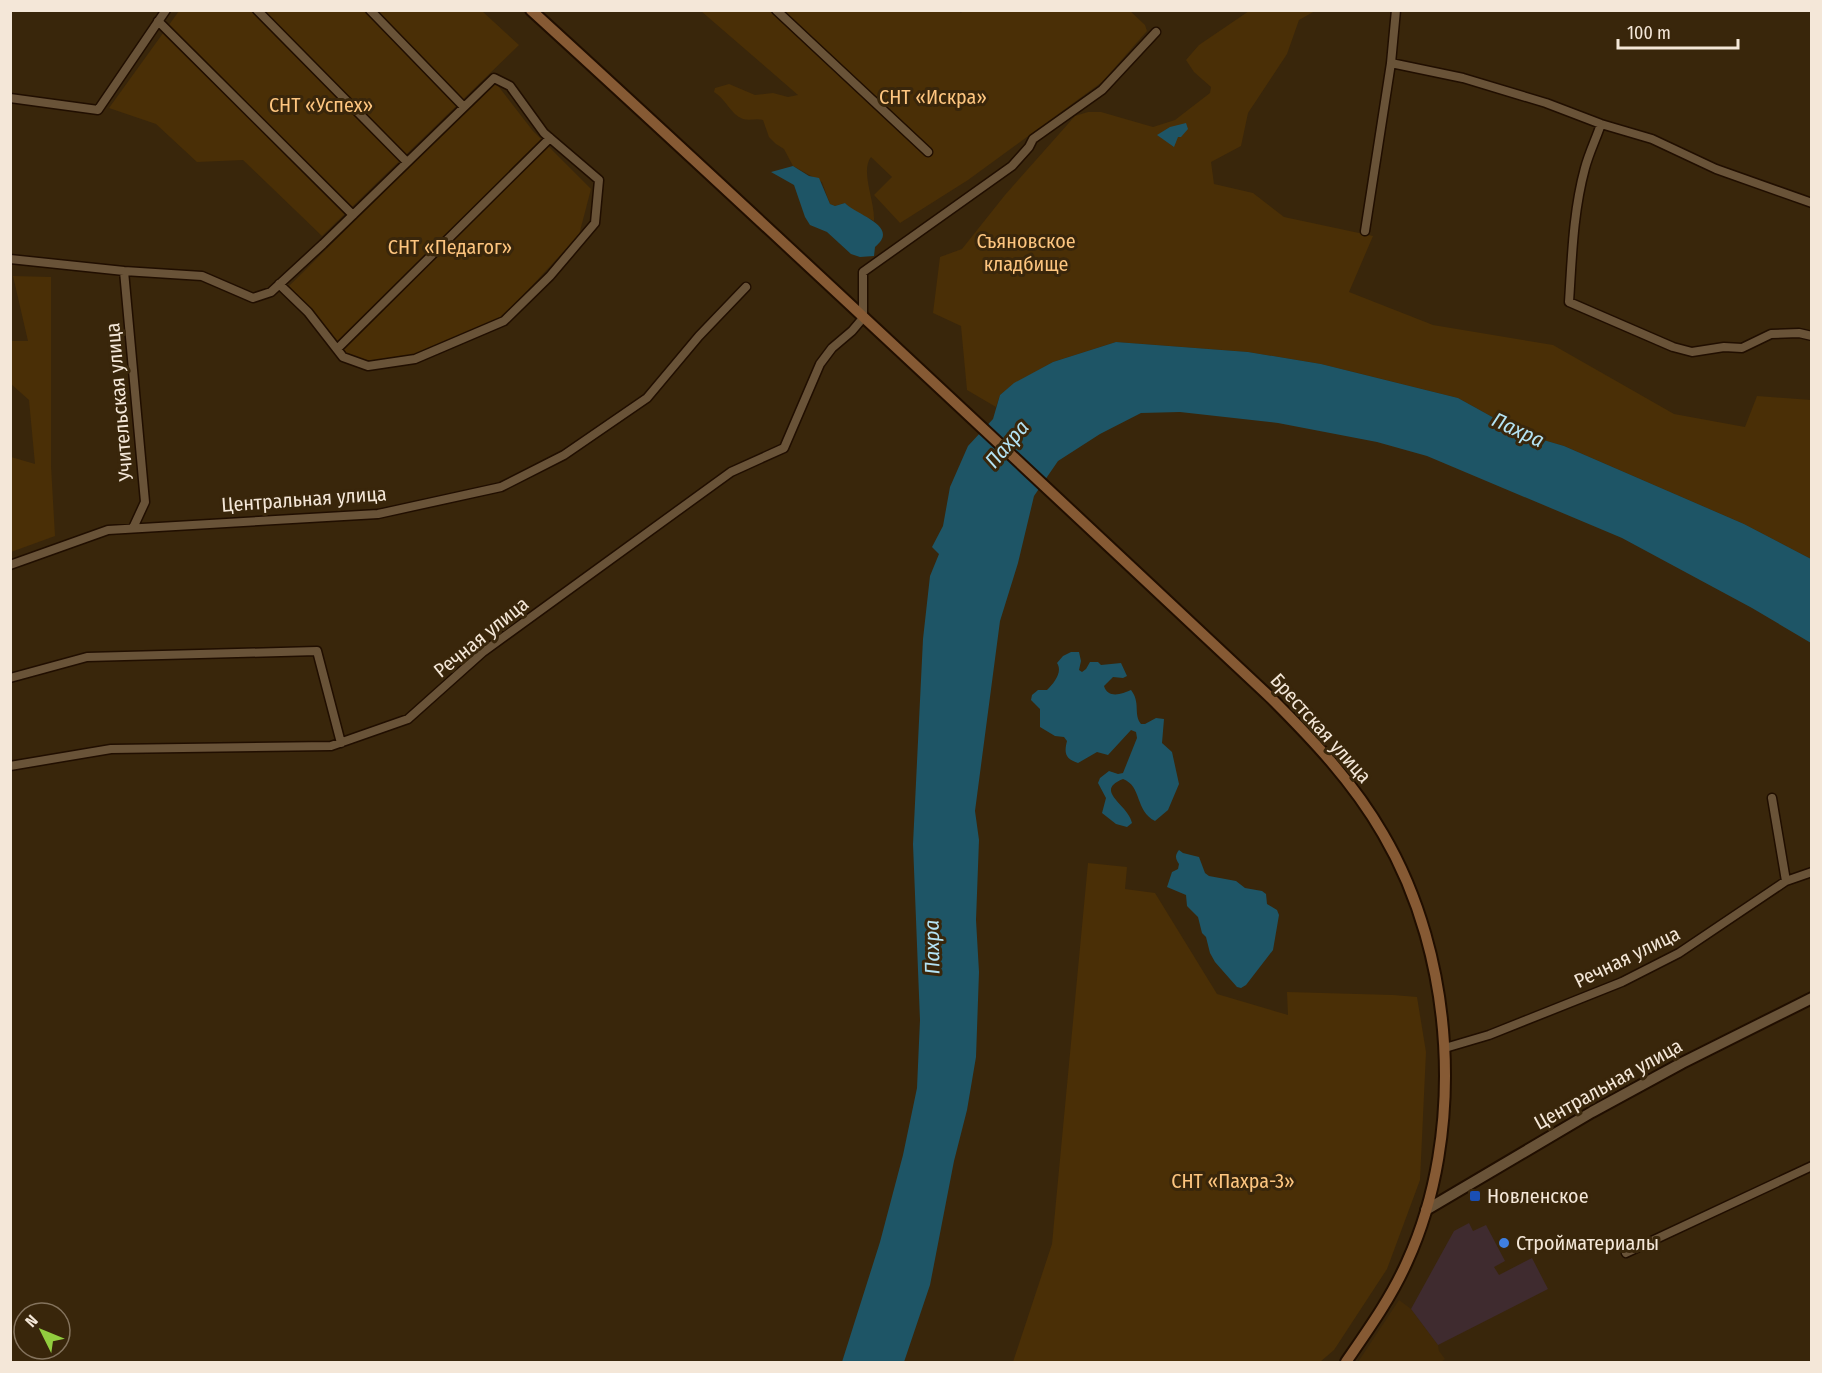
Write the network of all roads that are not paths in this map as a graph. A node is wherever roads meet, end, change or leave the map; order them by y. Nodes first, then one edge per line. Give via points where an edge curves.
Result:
1 (166, 10) edge
2 (257, 10) edge
3 (370, 10) edge
4 (531, 10) edge
5 (776, 10) edge
6 (1396, 10) edge
7 (158, 21) junction
8 (1156, 32) dead end
9 (1391, 63) junction
10 (10, 98) edge
11 (464, 107) junction
12 (1601, 124) junction
13 (550, 138) junction
14 (928, 152) dead end
15 (407, 162) junction
16 (1812, 203) edge
17 (353, 215) junction
18 (1365, 231) dead end
19 (10, 259) edge
20 (124, 271) junction
21 (279, 284) junction
22 (746, 287) dead end
23 (863, 318) junction
24 (1812, 336) edge
25 (337, 349) junction
26 (133, 528) junction
27 (10, 565) edge
28 (10, 678) edge
29 (341, 743) junction
30 (10, 766) edge
31 (1772, 798) dead end
32 (1812, 872) edge
33 (1786, 881) junction
34 (1812, 998) edge
35 (1444, 1048) junction
36 (1812, 1166) edge
37 (1426, 1210) junction
38 (1626, 1253) dead end
39 (1346, 1362) edge

1 - 7 street
2 - 15 street
3 - 11 street
4 - 23 main road, Брестская улица
5 - 14 street
6 - 9 street
7 - 10 street via 98,110
7 - 17 street
8 - 23 street via 1102,90 1033,140 1012,166 863,273
9 - 12 street via 1463,78
9 - 18 street
11 - 13 street via 494,78 510,86
11 - 15 street
12 - 16 street via 1652,139 1716,169
12 - 24 street via 1585,168 1577,207 1569,302 1692,352 1742,348 1771,334
13 - 25 street
13 - 25 street via 599,180 595,223 550,276 504,321 415,359 368,366 343,357
15 - 17 street
17 - 21 street
19 - 20 street
20 - 21 street via 202,276 253,298 271,292
20 - 26 street, Учительская улица via 145,502
21 - 25 street
22 - 26 street, Центральная улица via 647,398 564,455 501,487 378,514
23 - 29 street, Речная улица via 820,364 784,448 731,472 483,651 408,719
23 - 35 main road, Брестская улица via 1103,540 1333,761 1394,853 1406,881 1432,963
26 - 27 street, Центральная улица via 108,530
28 - 29 street via 87,657 317,651
29 - 30 street, Речная улица via 111,749
31 - 33 street
32 - 33 street, Речная улица
33 - 35 street, Речная улица via 1679,953 1622,982 1489,1035
34 - 37 street, Центральная улица via 1592,1112
35 - 37 main road, Брестская улица via 1441,1133
36 - 38 street
37 - 39 main road, Брестская улица via 1394,1288

